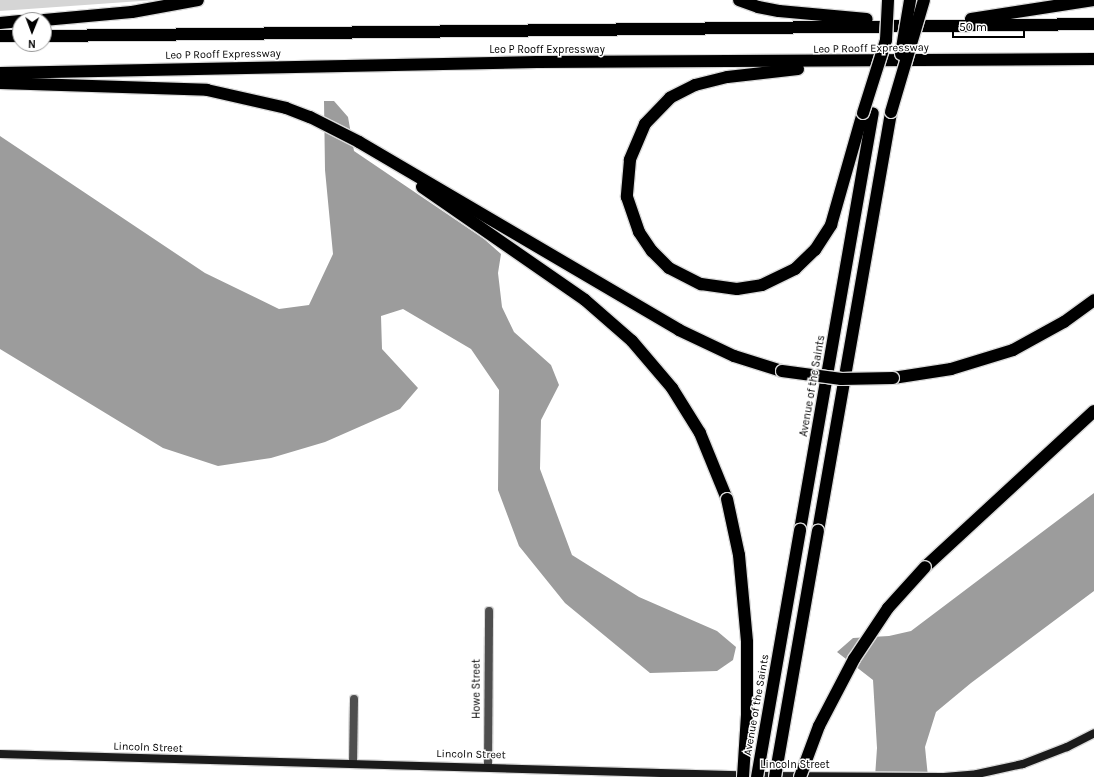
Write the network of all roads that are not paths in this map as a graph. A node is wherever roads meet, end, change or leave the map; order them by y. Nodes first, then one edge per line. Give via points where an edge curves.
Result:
1 (198, 0) edge
2 (739, 0) edge
3 (888, 0) edge
4 (893, 0) edge
5 (910, 0) edge
6 (924, 0) edge
7 (1094, 0) edge
8 (52, 19) edge
9 (12, 21) edge
10 (0, 22) edge
11 (1094, 24) edge
12 (921, 25) junction
13 (0, 36) edge
14 (12, 36) edge
15 (52, 36) edge
16 (886, 40) junction
17 (1094, 59) edge
18 (854, 62) junction
19 (0, 73) edge
20 (0, 83) edge
21 (891, 112) junction
22 (868, 113) junction
23 (359, 142) junction
24 (1094, 300) edge
25 (1094, 411) edge
26 (489, 611) dead end
27 (354, 699) dead end
28 (1094, 733) edge
29 (0, 754) edge
30 (353, 764) junction
31 (488, 766) junction
32 (743, 777) edge
33 (757, 777) edge
34 (775, 777) edge
35 (800, 777) edge
36 (863, 777) edge
37 (943, 777) edge
38 (959, 777) edge

1 - 8 highway via 132,12
2 - 12 highway via 779,11
3 - 16 highway, bridge
4 - 16 highway, bridge
5 - 21 highway, bridge
6 - 21 highway, bridge
7 - 12 highway
9 - 10 highway
11 - 12 highway, Leo P Rooff Expressway
12 - 15 highway, Leo P Rooff Expressway
13 - 14 highway
16 - 22 highway, bridge
17 - 18 highway, Leo P Rooff Expressway
18 - 19 highway, Leo P Rooff Expressway via 537,62
18 - 22 highway via 710,80 670,98 645,124 631,154 626,185 634,222 645,242 660,260 690,280 714,287 737,289 775,281 806,261 831,226
20 - 23 highway via 199,90 286,108
21 - 34 highway, bridge
22 - 33 highway, Avenue of the Saints, bridge
23 - 24 highway, bridge via 644,311 713,348 782,371 841,379 893,378 952,369 1013,350 1064,322
23 - 32 highway, bridge via 584,300 632,341 672,388 700,433 727,499 739,555 747,642 747,715
25 - 35 highway, bridge via 924,567 888,608 854,659 819,726
26 - 31 street, Howe Street
27 - 30 street
28 - 38 main road, Lincoln Street via 1067,747 1023,764
29 - 30 main road, Lincoln Street
30 - 31 main road, Lincoln Street
31 - 36 main road, Lincoln Street
36 - 37 main road, Lincoln Street
37 - 38 main road, Lincoln Street

